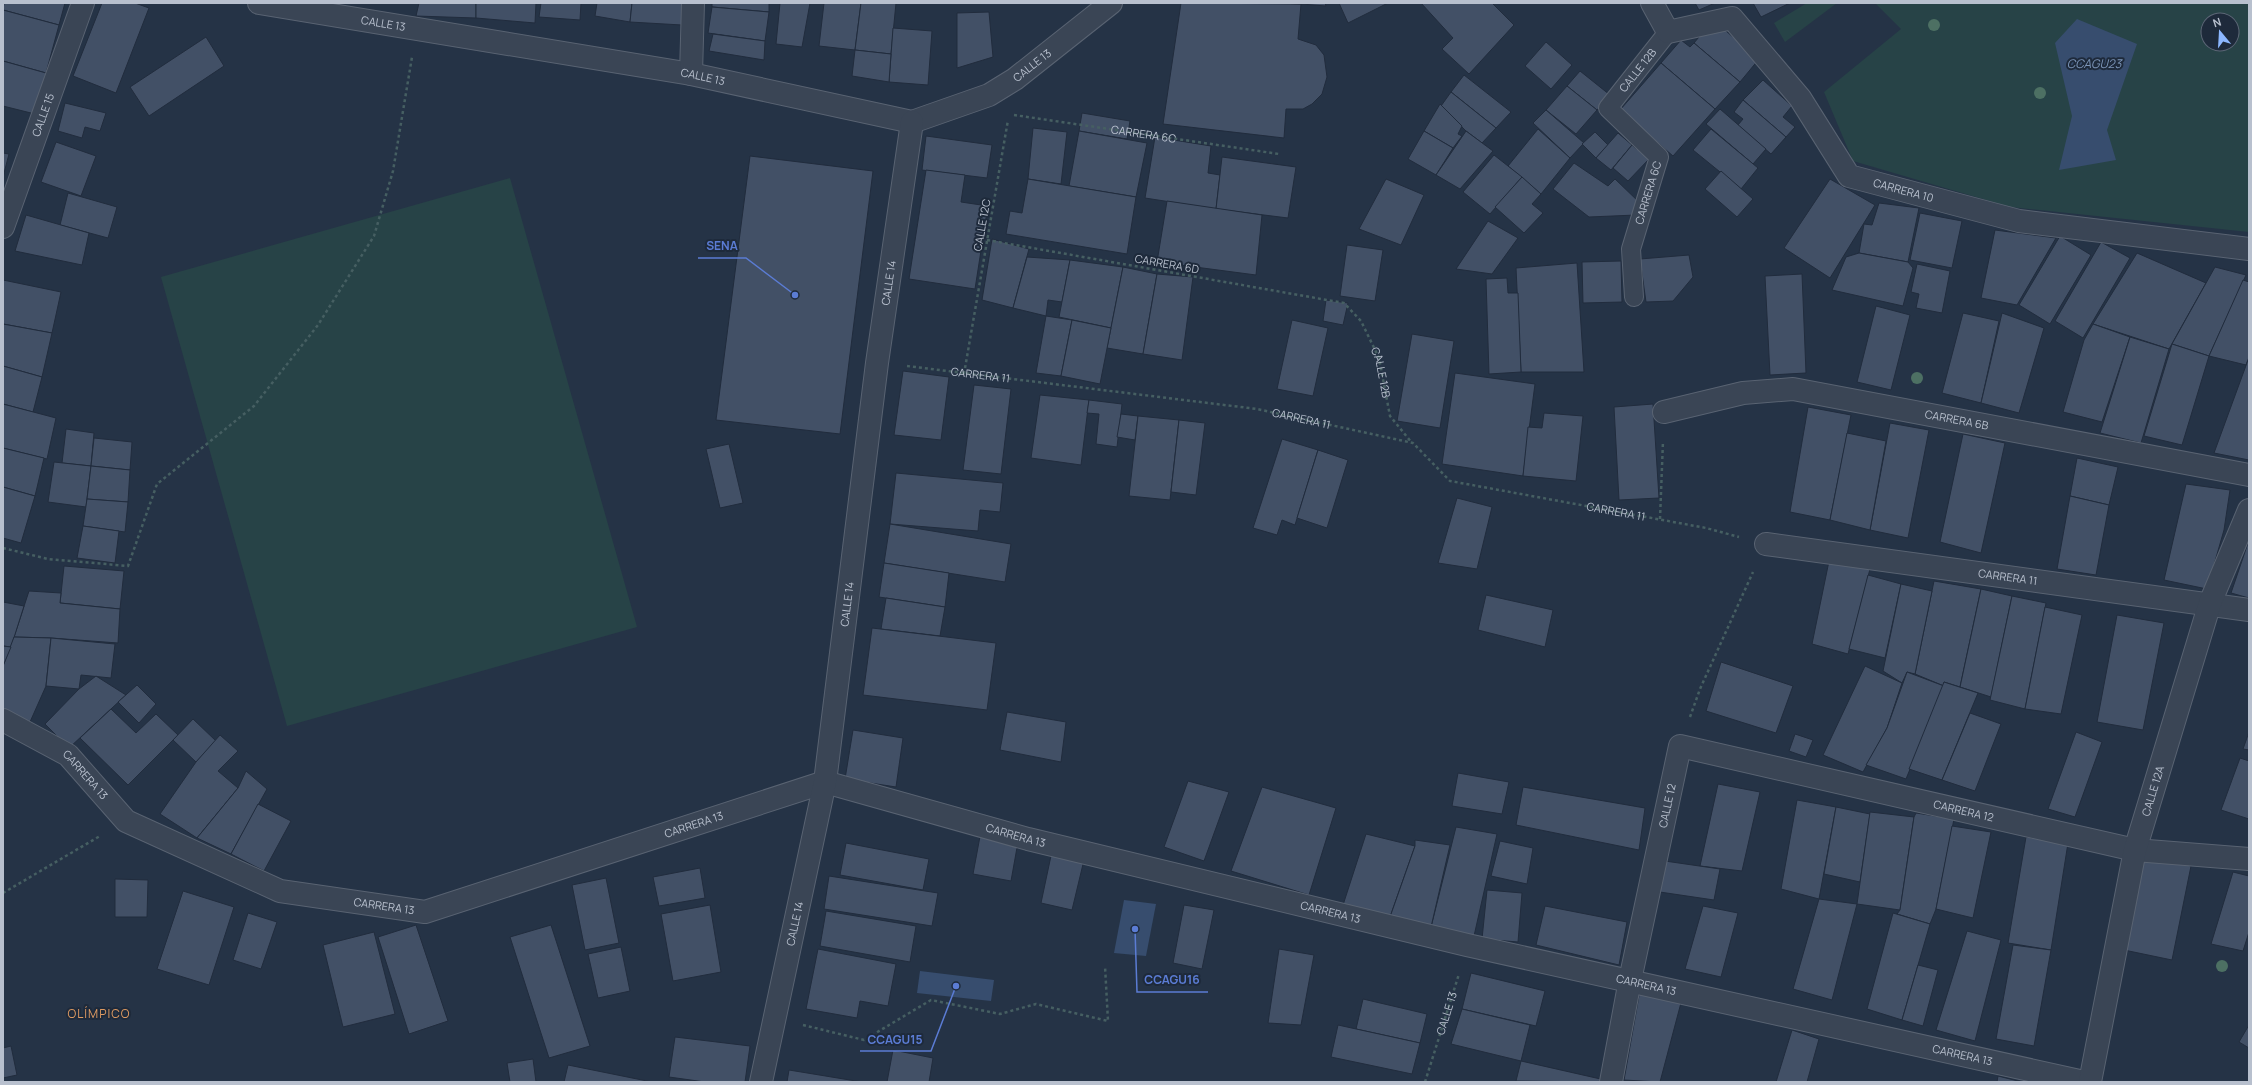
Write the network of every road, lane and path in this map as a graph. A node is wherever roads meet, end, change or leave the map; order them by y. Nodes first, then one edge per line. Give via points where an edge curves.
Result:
1 (83, 3) edge
2 (259, 3) edge
3 (693, 3) edge
4 (1112, 3) edge
5 (1652, 3) edge
6 (417, 29) junction
7 (1668, 32) junction
8 (691, 74) junction
9 (1608, 108) joint
10 (1009, 114) joint
11 (912, 122) junction
12 (1279, 154) dead end
13 (3, 227) edge
14 (987, 240) junction
15 (2249, 249) edge
16 (1634, 297) dead end
17 (1344, 303) joint
18 (877, 363) junction
19 (964, 374) junction
20 (1664, 412) joint
21 (1413, 443) junction
22 (2249, 475) edge
23 (2249, 510) edge
24 (1660, 520) junction
25 (1706, 528) dead end
26 (1766, 544) joint
27 (3, 548) edge
28 (2210, 603) junction
29 (2249, 610) edge
30 (3, 720) edge
31 (1680, 746) junction
32 (824, 782) junction
33 (126, 821) junction
34 (2135, 850) junction
35 (2249, 859) edge
36 (3, 893) edge
37 (1467, 945) junction
38 (1105, 966) dead end
39 (1630, 980) junction
40 (774, 1018) junction
41 (761, 1082) edge
42 (1425, 1082) edge
43 (1611, 1082) edge
44 (2084, 1082) edge
45 (2090, 1082) edge

1 - 13 street, CALLE 15
2 - 6 street, CALLE 13
3 - 8 street
4 - 11 street, CALLE 13 via 1015,79 989,95
5 - 7 street
6 - 8 street, CALLE 13
6 - 27 path via 393,171 374,236 318,325 254,406 157,484 128,566 48,559
7 - 9 lane, CALLE 12B
7 - 15 street, CARRERA 10 via 1732,18 1800,98 1849,176 2020,221
8 - 11 street, CALLE 13
9 - 16 lane, CARRERA 6C via 1659,157 1631,249
10 - 12 path, CARRERA 6C
10 - 14 path, CALLE 12C
11 - 18 street, CALLE 14
14 - 17 path, CARRERA 6D
14 - 19 path, CALLE 12C
17 - 21 path, CALLE 12B via 1361,321 1379,358 1390,416
18 - 19 path, CARRERA 11
18 - 32 street, CALLE 14
19 - 21 path, CARRERA 11 via 1256,409
20 - 22 street, CARRERA 6B via 1743,393 1793,389
20 - 24 path
21 - 24 path, CARRERA 11 via 1450,481
23 - 28 street, CALLE 12A
24 - 25 path, CARRERA 11
26 - 28 street, CARRERA 11
26 - 31 path via 1700,689
28 - 29 street, CARRERA 11
28 - 34 street, CALLE 12A
30 - 33 street, CARRERA 13 via 68,755
31 - 34 street, CARRERA 12
31 - 39 street, CALLE 12
32 - 33 street, CARRERA 13 via 425,912 280,891
32 - 37 street, CARRERA 13 via 1028,839
32 - 40 street, CALLE 14
33 - 36 path
34 - 35 street, CARRERA 12
34 - 45 street, CALLE 12A
37 - 39 street, CARRERA 13
37 - 42 path, CALLE 13
38 - 40 path via 1108,1021 1036,1004 1000,1014 931,1000 864,1040
39 - 43 street, CALLE 12
39 - 44 street, CARRERA 13
40 - 41 street, CALLE 14

